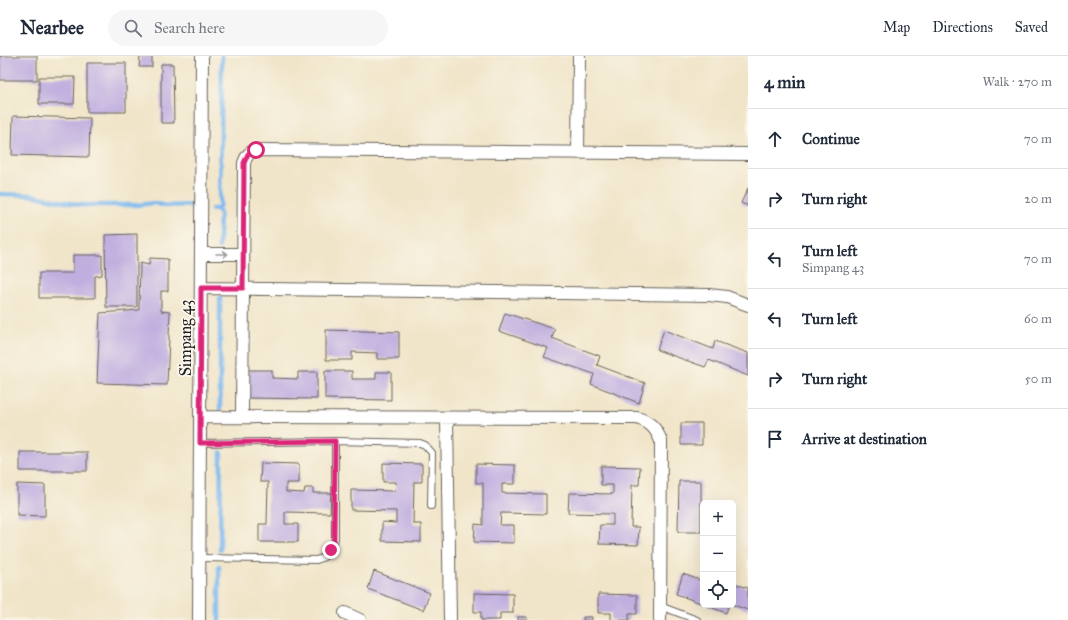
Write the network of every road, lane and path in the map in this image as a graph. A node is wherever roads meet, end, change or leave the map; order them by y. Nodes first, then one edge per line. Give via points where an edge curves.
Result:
1 (202, 56) edge
2 (579, 56) edge
3 (578, 153) junction
4 (748, 154) edge
5 (201, 254) junction
6 (243, 254) junction
7 (201, 288) junction
8 (243, 288) junction
9 (748, 305) edge
10 (200, 417) junction
11 (242, 418) junction
12 (447, 418) junction
13 (335, 441) junction
14 (200, 443) junction
15 (448, 465) junction
16 (432, 466) junction
17 (431, 506) dead end
18 (200, 558) junction
19 (660, 606) junction
20 (345, 613) dead end
21 (199, 620) edge
22 (360, 620) edge
23 (450, 620) edge
24 (660, 620) edge
25 (697, 620) edge

1 - 5 street, Simpang 43
2 - 3 street
3 - 4 street
3 - 6 street via 256,150 248,154 244,163
5 -> 6 street
5 - 7 street, Simpang 43
6 - 8 street
7 - 8 street
7 - 10 street, Simpang 43
8 - 9 street via 709,295 727,297
8 - 11 street
10 - 11 street
10 - 14 street, Simpang 43
11 - 12 street
12 - 15 street
12 - 19 street via 637,418 653,426 661,441
13 - 14 lane
13 - 16 lane via 420,443 430,448
13 - 18 lane via 334,544 327,555 316,560
14 - 18 street, Simpang 43
15 - 16 lane
15 - 23 street
16 - 17 lane
18 - 21 street, Simpang 43
19 - 24 street
19 - 25 lane
20 - 22 street

